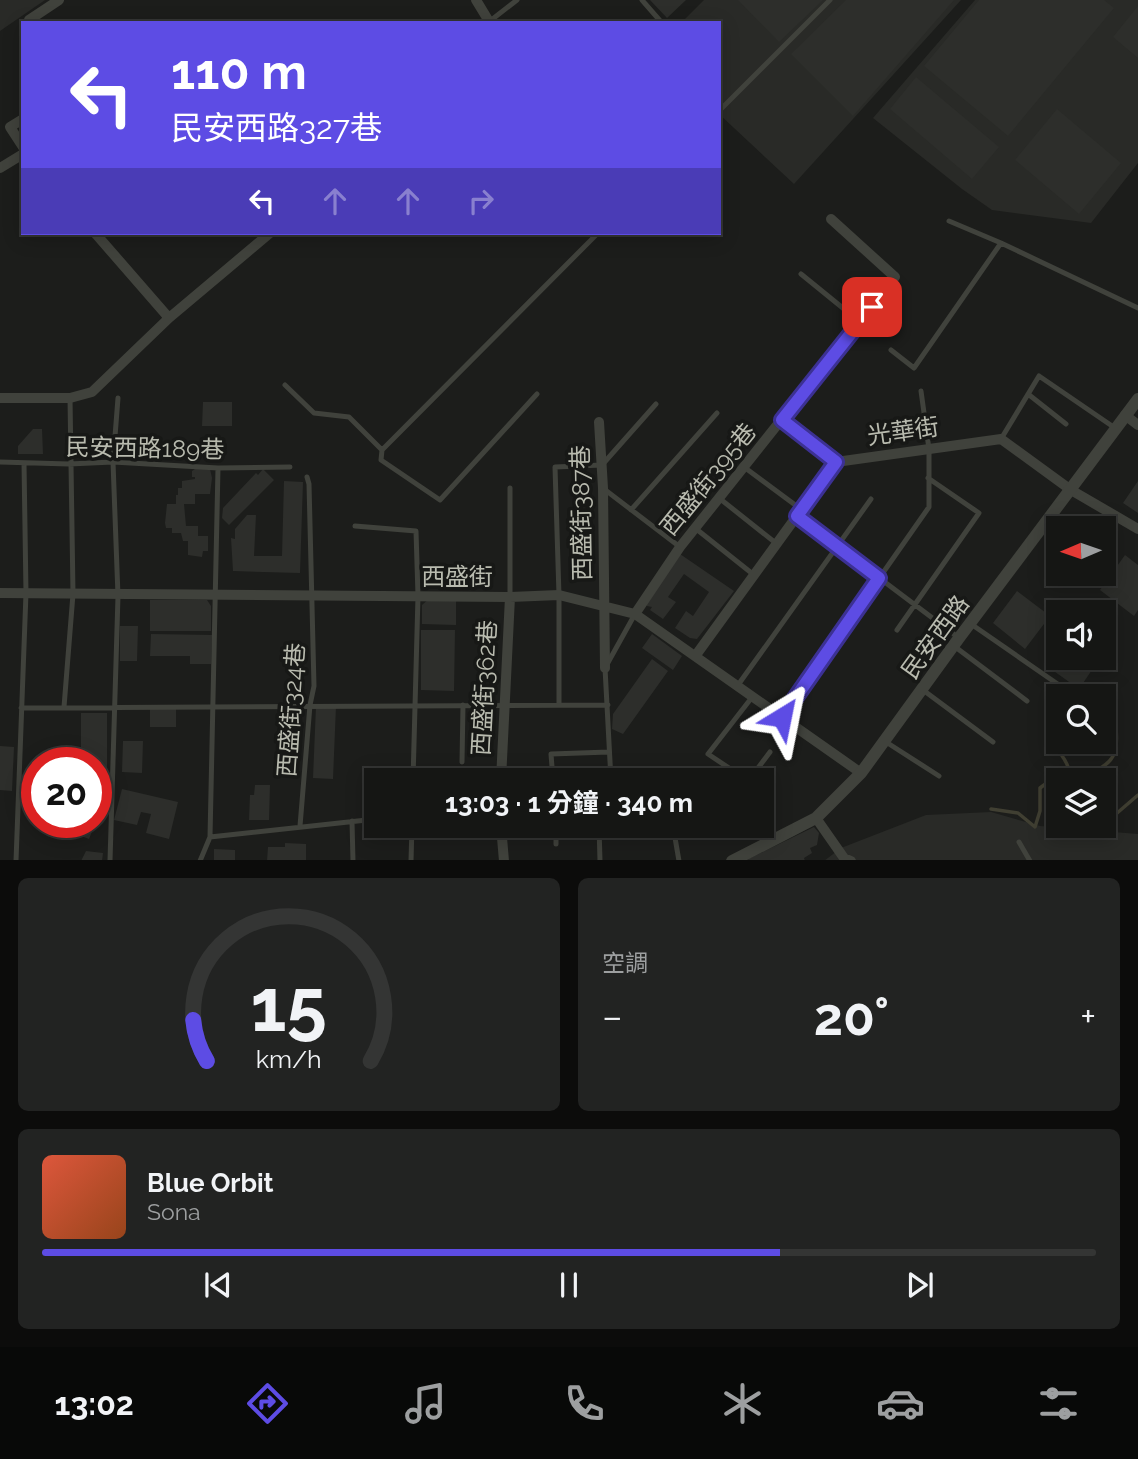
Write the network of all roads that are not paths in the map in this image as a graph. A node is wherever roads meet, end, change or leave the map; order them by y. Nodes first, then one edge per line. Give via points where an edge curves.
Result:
1 (59, 0) edge
2 (476, 0) edge
3 (517, 0) edge
4 (642, 0) edge
5 (830, 0) edge
6 (29, 21) edge
7 (489, 21) edge
8 (491, 21) edge
9 (660, 21) edge
10 (721, 109) edge
11 (21, 120) edge
12 (21, 144) edge
13 (21, 154) edge
14 (0, 168) edge
15 (831, 219) dead end
16 (949, 221) dead end
17 (97, 235) edge
18 (268, 235) edge
19 (596, 235) edge
20 (1001, 243) junction
21 (801, 274) dead end
22 (1138, 309) edge
23 (169, 318) junction
24 (860, 321) junction
25 (891, 350) dead end
26 (285, 385) dead end
27 (921, 391) dead end
28 (537, 394) dead end
29 (1028, 394) junction
30 (0, 398) edge
31 (70, 398) junction
32 (118, 398) dead end
33 (1138, 399) edge
34 (656, 404) dead end
35 (717, 413) dead end
36 (1125, 415) junction
37 (782, 420) junction
38 (599, 422) dead end
39 (1066, 424) dead end
40 (1138, 425) edge
41 (1115, 428) junction
42 (1002, 439) junction
43 (929, 449) junction
44 (382, 450) junction
45 (113, 462) junction
46 (836, 462) junction
47 (0, 463) edge
48 (24, 463) junction
49 (69, 464) junction
50 (602, 465) junction
51 (290, 467) dead end
52 (744, 467) junction
53 (218, 468) junction
54 (307, 477) dead end
55 (928, 478) junction
56 (510, 488) dead end
57 (603, 488) junction
58 (1071, 490) junction
59 (719, 498) junction
60 (871, 499) dead end
61 (631, 510) junction
62 (799, 513) junction
63 (355, 526) dead end
64 (695, 528) junction
65 (1138, 529) edge
66 (777, 544) junction
67 (838, 545) junction
68 (680, 547) junction
69 (754, 575) junction
70 (879, 578) junction
71 (0, 593) edge
72 (26, 593) junction
73 (73, 594) junction
74 (217, 595) junction
75 (559, 595) junction
76 (118, 596) junction
77 (314, 596) junction
78 (418, 596) junction
79 (510, 597) junction
80 (604, 605) junction
81 (916, 606) junction
82 (635, 614) junction
83 (970, 623) junction
84 (897, 630) dead end
85 (956, 642) junction
86 (696, 655) junction
87 (605, 668) junction
88 (1058, 684) edge
89 (738, 685) junction
90 (922, 690) junction
91 (753, 696) junction
92 (1027, 701) dead end
93 (414, 704) junction
94 (310, 705) junction
95 (463, 705) junction
96 (503, 705) junction
97 (559, 705) junction
98 (608, 705) junction
99 (115, 706) junction
100 (64, 707) junction
101 (214, 707) junction
102 (21, 708) junction
103 (782, 717) junction
104 (886, 742) junction
105 (993, 743) dead end
106 (609, 752) junction
107 (770, 752) dead end
108 (461, 762) dead end
109 (413, 768) edge
110 (500, 768) edge
111 (552, 768) edge
112 (610, 768) edge
113 (730, 768) edge
114 (757, 768) edge
115 (861, 773) junction
116 (939, 776) dead end
117 (816, 818) junction
118 (364, 820) edge
119 (352, 821) junction
120 (300, 826) junction
121 (210, 836) junction
122 (412, 838) edge
123 (502, 838) edge
124 (556, 838) edge
125 (599, 838) edge
126 (675, 838) edge
127 (1019, 842) dead end
128 (556, 844) dead end
129 (16, 860) edge
130 (110, 860) edge
131 (200, 860) edge
132 (353, 860) edge
133 (411, 860) edge
134 (504, 860) edge
135 (600, 860) edge
136 (679, 860) edge
137 (732, 860) edge
138 (851, 860) edge
139 (1030, 860) edge

1 - 6 street
2 - 7 street
3 - 8 lane
4 - 9 lane
5 - 10 lane
11 - 12 street via 10,128
13 - 14 street
15 - 24 street, 西盛街395巷 via 895,277
16 - 20 lane
17 - 23 street
18 - 23 street
19 - 44 lane
20 - 22 lane
20 - 25 lane via 914,368
21 - 24 lane
23 - 31 street via 92,392
24 - 37 street, 西盛街395巷
26 - 44 lane via 314,413 349,417
27 - 43 lane
28 - 44 lane via 440,500 381,460
29 - 39 lane
29 - 41 lane via 1039,376
29 - 42 lane
30 - 31 street
31 - 49 lane
32 - 45 lane
33 - 36 street, 民安西路
34 - 50 lane
35 - 61 lane
36 - 40 street
36 - 41 street, 民安西路
37 - 46 lane
37 - 52 street, 西盛街395巷
38 - 50 street, 西盛街387巷
41 - 58 street, 民安西路
42 - 43 street, 光華街
42 - 58 street
43 - 46 street, 光華街
43 - 55 lane
45 - 49 lane, 民安西路189巷
45 - 53 lane, 民安西路189巷
45 - 76 lane
46 - 62 street, 光華街
47 - 48 lane, 民安西路189巷
48 - 49 lane, 民安西路189巷
48 - 72 lane
49 - 73 lane
50 - 57 street, 西盛街387巷
50 - 75 lane via 555,467
51 - 53 lane, 民安西路189巷
52 - 59 street, 西盛街395巷
52 - 62 lane
53 - 74 lane
54 - 77 lane, 西盛街324巷
55 - 70 lane via 929,507
55 - 81 lane via 979,513
56 - 79 lane
57 - 61 lane
57 - 80 street, 西盛街387巷
58 - 65 street
58 - 83 street, 民安西路
59 - 64 street, 西盛街395巷
59 - 66 lane
60 - 67 lane
61 - 68 lane
62 - 66 street, 光華街
62 - 67 lane
63 - 78 lane via 416,531
64 - 68 street, 西盛街395巷
64 - 69 lane
66 - 69 street, 光華街
67 - 70 lane
67 - 89 lane
68 - 82 street, 西盛街395巷
69 - 86 street, 光華街
70 - 81 lane
70 - 103 lane
71 - 72 street, 西盛街
72 - 73 street, 西盛街
72 - 102 lane
73 - 76 street, 西盛街
73 - 100 lane
74 - 76 street, 西盛街
74 - 77 street, 西盛街
74 - 101 lane
75 - 79 street, 西盛街
75 - 80 street, 西盛街
75 - 97 lane
76 - 99 lane
77 - 78 street, 西盛街
77 - 94 lane, 西盛街324巷
78 - 79 street, 西盛街
78 - 93 lane
79 - 96 street, 西盛街362巷
80 - 82 street, 西盛街
80 - 87 street, 西盛街387巷
81 - 84 lane
81 - 85 lane
82 - 86 street, 西盛街
82 - 87 lane
83 - 85 street, 民安西路
83 - 88 lane
85 - 90 street, 民安西路
85 - 92 lane
86 - 89 street, 西盛街
87 - 98 lane
89 - 91 street, 西盛街
90 - 104 street, 民安西路
90 - 105 lane
91 - 103 street, 西盛街
91 - 113 lane via 708,754
93 - 94 lane
93 - 95 lane
93 - 109 lane
94 - 101 lane
94 - 120 lane, 西盛街324巷
95 - 96 lane
95 - 108 lane
96 - 97 lane
96 - 110 street, 西盛街362巷
97 - 98 lane
98 - 106 lane
99 - 100 lane
99 - 101 lane
99 - 130 lane
100 - 102 lane
101 - 121 lane
102 - 129 lane
103 - 115 street, 西盛街
104 - 115 street, 民安西路
104 - 116 lane
106 - 111 lane via 551,754
106 - 112 lane
107 - 114 lane
115 - 117 street, 民安西路
117 - 137 street, 民安西路
117 - 138 street via 844,858
118 - 119 lane
119 - 120 lane
119 - 132 lane
120 - 121 lane
121 - 131 lane
122 - 133 lane
123 - 134 street
124 - 128 lane
125 - 135 lane
126 - 136 lane
127 - 139 lane

